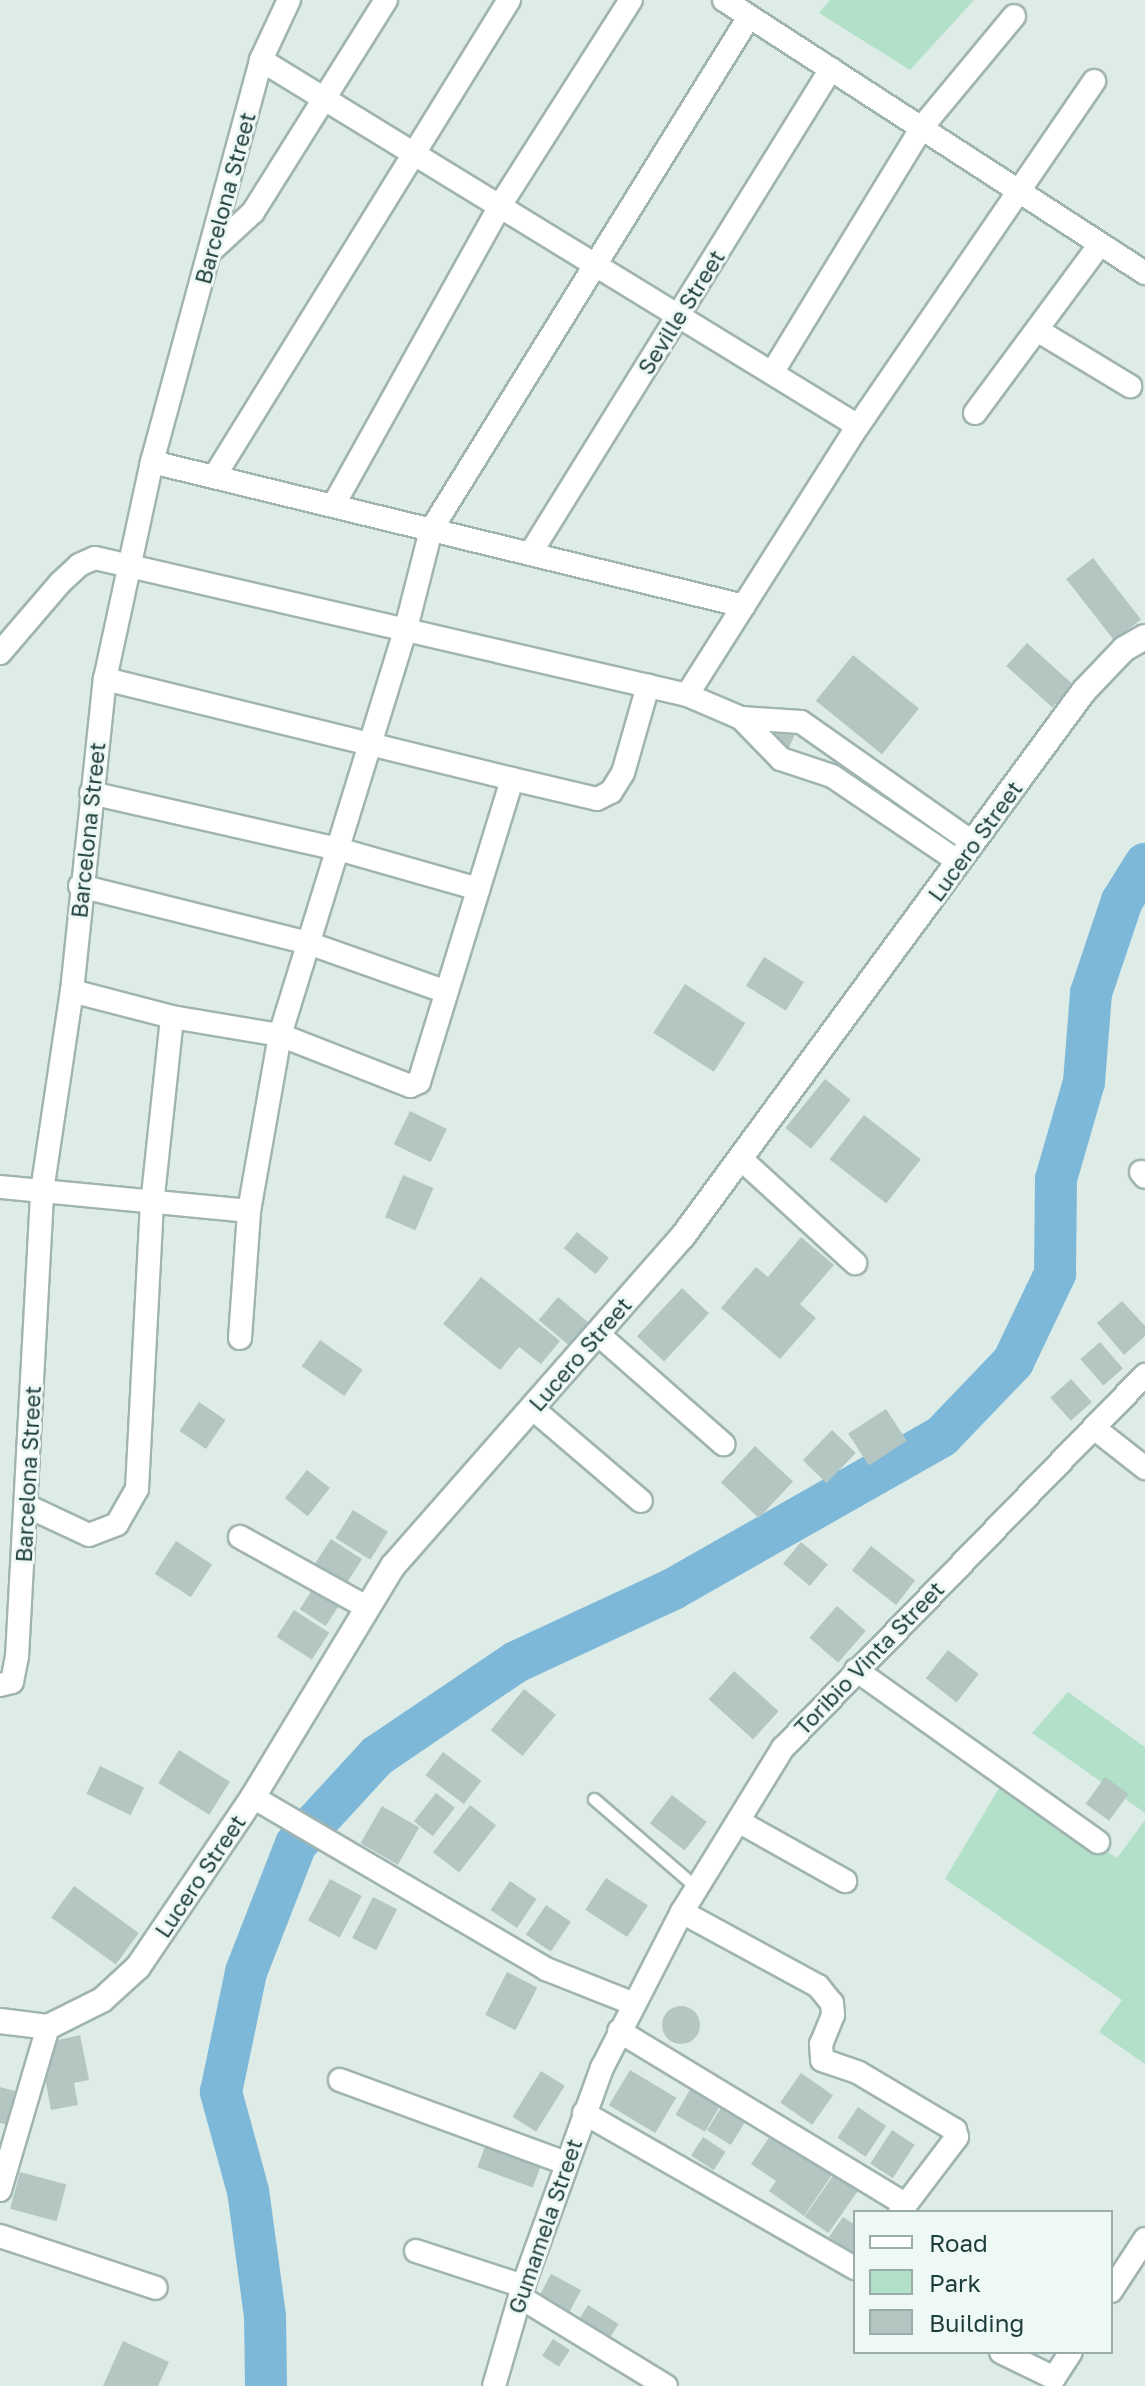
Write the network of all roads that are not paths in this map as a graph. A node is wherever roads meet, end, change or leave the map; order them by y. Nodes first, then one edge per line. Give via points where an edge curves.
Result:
1 (289, 0) edge
2 (386, 0) edge
3 (509, 0) edge
4 (631, 0) edge
5 (724, 0) edge
6 (1014, 16) dead end
7 (749, 17) junction
8 (261, 60) junction
9 (831, 69) junction
10 (1094, 81) dead end
11 (325, 95) junction
12 (922, 127) junction
13 (413, 150) junction
14 (1017, 193) junction
15 (501, 204) junction
16 (1100, 244) junction
17 (212, 250) junction
18 (594, 262) junction
19 (1145, 273) edge
20 (679, 315) junction
21 (1037, 330) junction
22 (772, 373) junction
23 (1130, 386) dead end
24 (975, 413) dead end
25 (858, 426) junction
26 (152, 462) junction
27 (214, 477) junction
28 (333, 506) junction
29 (431, 530) junction
30 (530, 554) junction
31 (128, 570) junction
32 (744, 606) junction
33 (405, 632) junction
34 (1145, 637) edge
35 (0, 653) edge
36 (105, 679) junction
37 (648, 686) junction
38 (687, 695) junction
39 (741, 718) junction
40 (823, 737) junction
41 (370, 744) junction
42 (806, 766) junction
43 (512, 779) junction
44 (91, 793) junction
45 (338, 849) junction
46 (966, 852) junction
47 (80, 886) junction
48 (478, 889) junction
49 (308, 943) junction
50 (72, 991) junction
51 (446, 992) junction
52 (172, 1017) junction
53 (280, 1035) junction
54 (740, 1158) junction
55 (0, 1187) edge
56 (42, 1191) junction
57 (152, 1205) junction
58 (249, 1211) junction
59 (855, 1263) dead end
60 (598, 1334) junction
61 (240, 1338) dead end
62 (1145, 1375) edge
63 (532, 1408) junction
64 (1094, 1428) junction
65 (723, 1444) dead end
66 (1145, 1468) edge
67 (641, 1501) dead end
68 (27, 1506) junction
69 (240, 1537) dead end
70 (368, 1608) junction
71 (856, 1670) junction
72 (6, 1684) edge
73 (253, 1797) junction
74 (594, 1799) dead end
75 (738, 1821) junction
76 (1098, 1842) dead end
77 (845, 1881) dead end
78 (696, 1887) junction
79 (682, 1912) junction
80 (632, 2003) junction
81 (0, 2021) edge
82 (48, 2027) junction
83 (619, 2031) junction
84 (602, 2068) joint
85 (340, 2080) dead end
86 (584, 2113) junction
87 (565, 2163) junction
88 (0, 2190) edge
89 (903, 2208) edge
90 (0, 2236) edge
91 (1145, 2239) edge
92 (416, 2251) dead end
93 (853, 2267) edge
94 (156, 2288) dead end
95 (1113, 2288) edge
96 (522, 2292) junction
97 (1005, 2354) edge
98 (1070, 2354) edge
99 (494, 2386) edge
100 (666, 2386) edge

1 - 8 street, Barcelona Street
2 - 11 street
3 - 13 street
4 - 15 street
5 - 7 street
6 - 12 street
7 - 9 street
7 - 18 street
8 - 11 street
8 - 17 street, Barcelona Street
9 - 12 street
9 - 20 street, Seville Street
10 - 14 street
11 - 13 street
11 - 17 street via 253,212
12 - 14 street
12 - 22 street
13 - 15 street
13 - 27 street
14 - 16 street
14 - 25 street
15 - 18 street
15 - 28 street
16 - 19 street
16 - 21 street
17 - 26 street, Barcelona Street
18 - 20 street
18 - 29 street
20 - 22 street
20 - 30 street, Seville Street
21 - 23 street
21 - 24 street
22 - 25 street
25 - 32 street
26 - 27 street
26 - 31 street, Barcelona Street
27 - 28 street
28 - 29 street
29 - 30 street
29 - 33 street
30 - 32 street
31 - 33 street
31 - 35 street via 95,558 79,565
31 - 36 street, Barcelona Street
32 - 38 street
33 - 37 street
33 - 41 street
34 - 46 street, Lucero Street via 1124,649 1084,691
36 - 41 street
36 - 44 street, Barcelona Street
37 - 38 street
37 - 43 street via 623,773 611,792 597,799
38 - 39 street
39 - 40 street via 801,722
39 - 42 street via 781,759
40 - 42 street
40 - 46 street
41 - 43 street
41 - 45 street
42 - 46 street
43 - 48 street
44 - 45 street
44 - 47 street, Barcelona Street
45 - 48 street
45 - 49 street
46 - 54 street, Lucero Street
47 - 49 street
47 - 50 street, Barcelona Street
48 - 51 street
49 - 51 street
49 - 53 street
50 - 52 street
50 - 56 street, Barcelona Street
51 - 53 street via 425,1071 410,1086
52 - 53 street
52 - 57 street
53 - 58 street
54 - 59 street
54 - 60 street, Lucero Street via 683,1236
55 - 56 street
56 - 57 street
56 - 68 street, Barcelona Street
57 - 58 street
57 - 68 street via 137,1489 117,1524 89,1535
58 - 61 street
60 - 63 street, Lucero Street
60 - 65 street
62 - 64 street, Toribio Vinta Street
63 - 67 street
63 - 70 street, Lucero Street via 393,1566
64 - 66 street
64 - 71 street, Toribio Vinta Street
68 - 72 street, Barcelona Street
69 - 70 street
70 - 73 street, Lucero Street
71 - 75 street, Toribio Vinta Street via 783,1748
71 - 76 street
73 - 80 street via 546,1969
73 - 82 street, Lucero Street via 138,1967 102,2000
74 - 78 lane
75 - 77 street
75 - 78 street, Toribio Vinta Street
78 - 79 street, Toribio Vinta Street
79 - 80 street, Toribio Vinta Street
79 - 89 street via 818,1986 832,2003 833,2015 821,2044 822,2060 859,2073 955,2130 957,2137
80 - 83 street, Toribio Vinta Street
81 - 82 street
82 - 88 street
83 - 84 street, Toribio Vinta Street
83 - 89 street
84 - 86 street, Gumamela Street
85 - 87 street
86 - 87 street, Gumamela Street
86 - 93 street
87 - 96 street, Gumamela Street
90 - 94 street
91 - 95 street
92 - 96 street
96 - 99 street, Gumamela Street
96 - 100 street
97 - 98 street via 1054,2378

